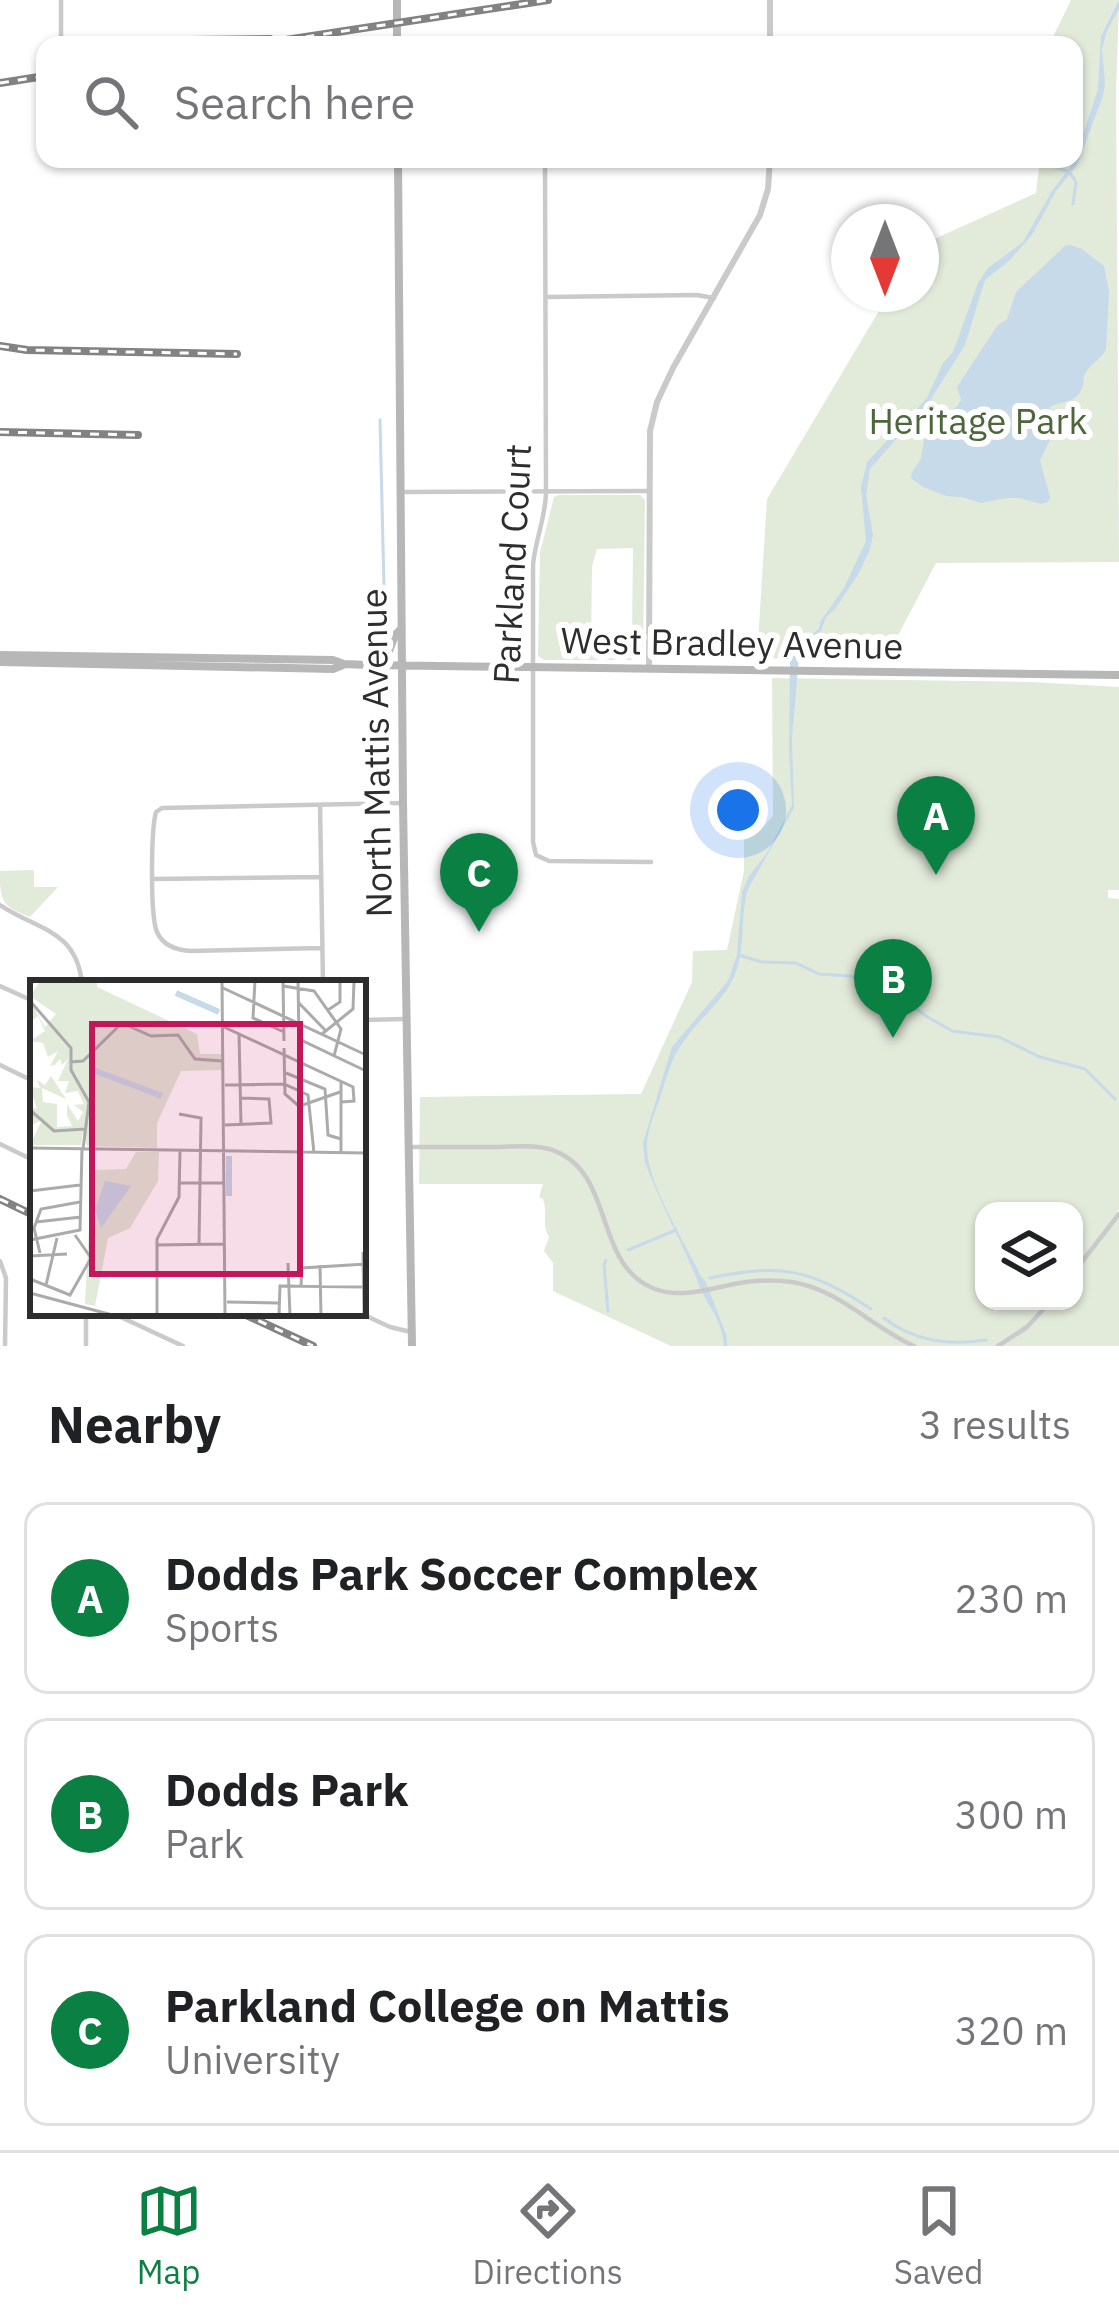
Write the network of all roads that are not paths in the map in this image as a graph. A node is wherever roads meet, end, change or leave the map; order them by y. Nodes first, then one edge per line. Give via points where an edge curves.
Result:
1 (61, 0) edge
2 (397, 0) edge
3 (770, 0) edge
4 (61, 36) edge
5 (397, 36) edge
6 (770, 36) edge
7 (398, 168) edge
8 (545, 168) edge
9 (769, 168) edge
10 (546, 297) junction
11 (714, 298) junction
12 (546, 491) junction
13 (649, 491) junction
14 (401, 492) junction
15 (402, 628) junction
16 (0, 659) edge
17 (368, 665) junction
18 (402, 665) junction
19 (532, 668) junction
20 (649, 669) junction
21 (1119, 675) edge
22 (403, 803) junction
23 (320, 805) junction
24 (651, 862) dead end
25 (321, 877) junction
26 (154, 880) junction
27 (0, 905) edge
28 (322, 948) junction
29 (81, 980) edge
30 (323, 980) edge
31 (0, 986) edge
32 (30, 1000) edge
33 (406, 1019) junction
34 (366, 1020) edge
35 (0, 1065) edge
36 (30, 1080) edge
37 (0, 1144) edge
38 (409, 1148) junction
39 (30, 1159) edge
40 (1119, 1214) edge
41 (1083, 1260) edge
42 (0, 1262) edge
43 (1044, 1310) edge
44 (118, 1316) edge
45 (366, 1316) edge
46 (412, 1332) junction
47 (4, 1346) edge
48 (182, 1346) edge
49 (412, 1346) edge
50 (914, 1346) edge
51 (998, 1346) edge

1 - 4 street
2 - 5 main road
3 - 6 street
7 - 14 main road, North Mattis Avenue
8 - 10 street, Parkland Court
9 - 11 street via 760,215
10 - 11 street
10 - 12 street, Parkland Court
11 - 13 street via 656,402
12 - 13 street
12 - 14 street
12 - 19 street, Parkland Court via 534,552
13 - 20 street
14 - 15 main road, North Mattis Avenue
15 - 17 main road
15 - 18 main road, North Mattis Avenue
16 - 17 main road, West Bradley Avenue
17 - 18 main road, West Bradley Avenue
18 - 19 main road, West Bradley Avenue
18 - 22 main road, North Mattis Avenue
19 - 20 main road, West Bradley Avenue
19 - 24 street, Parkland Court via 536,855
20 - 21 main road, West Bradley Avenue
22 - 23 street
22 - 33 main road, North Mattis Avenue
23 - 25 street
23 - 26 street via 163,808 152,836
25 - 26 street
25 - 28 street
26 - 28 street via 155,926 168,946
27 - 29 street via 64,940
28 - 30 street
31 - 32 street
33 - 34 street
33 - 38 main road, North Mattis Avenue
35 - 36 street
37 - 39 street
38 - 46 main road, North Mattis Avenue
38 - 50 street via 557,1152 586,1174 620,1260 643,1283 671,1293 756,1280 801,1284
40 - 41 street
42 - 47 street
43 - 51 street
44 - 48 street
45 - 46 street
46 - 49 main road, North Mattis Avenue

